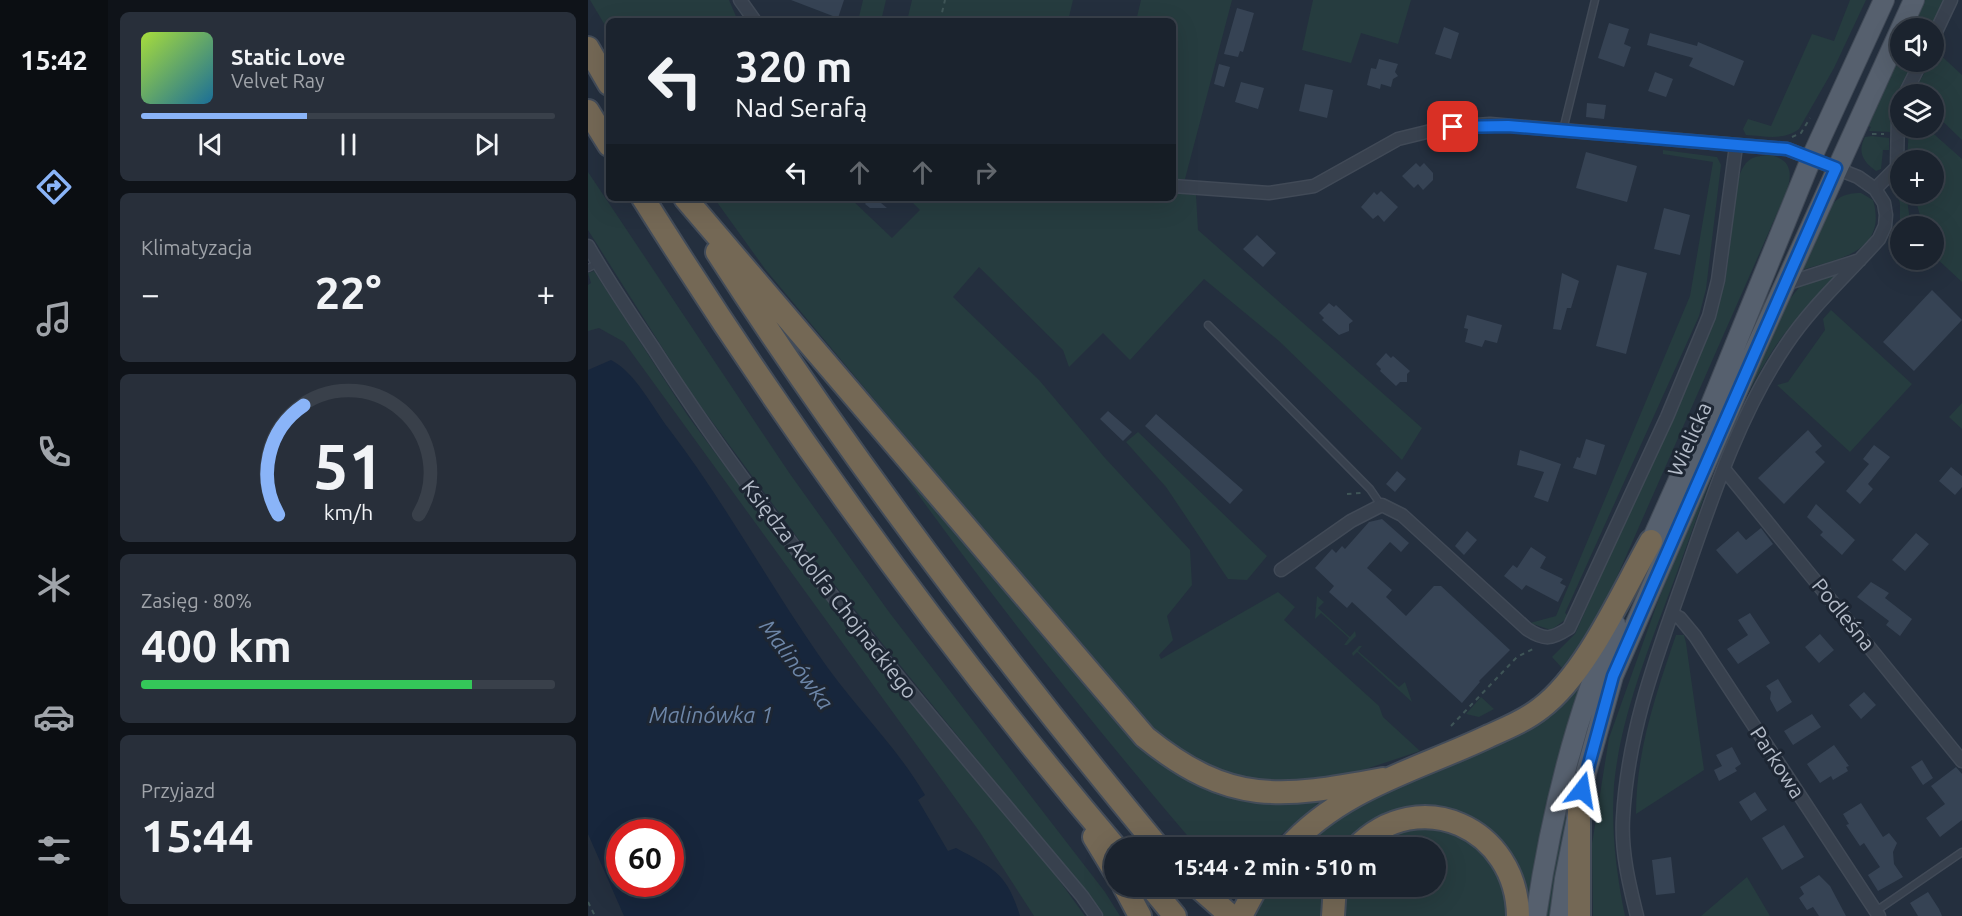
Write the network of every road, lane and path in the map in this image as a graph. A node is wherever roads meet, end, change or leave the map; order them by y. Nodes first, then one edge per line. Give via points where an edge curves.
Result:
1 (740, 0) edge
2 (945, 0) edge
3 (1594, 0) edge
4 (1884, 0) edge
5 (1914, 0) edge
6 (1951, 0) edge
7 (753, 18) edge
8 (941, 18) edge
9 (1942, 18) edge
10 (588, 48) edge
11 (606, 79) edge
12 (588, 111) edge
13 (1814, 112) dead end
14 (1563, 130) junction
15 (1866, 134) dead end
16 (1890, 135) edge
17 (1898, 138) edge
18 (606, 140) edge
19 (1788, 140) dead end
20 (1736, 146) junction
21 (1811, 159) junction
22 (1836, 168) junction
23 (1176, 186) edge
24 (1875, 189) junction
25 (645, 201) edge
26 (685, 201) edge
27 (686, 201) edge
28 (588, 246) edge
29 (1861, 260) junction
30 (593, 265) edge
31 (1785, 284) junction
32 (1208, 325) dead end
33 (1724, 469) junction
34 (1382, 506) junction
35 (1651, 542) junction
36 (1281, 570) dead end
37 (1672, 614) junction
38 (1532, 650) dead end
39 (1451, 726) dead end
40 (1961, 758) edge
41 (1051, 767) junction
42 (1383, 779) junction
43 (1579, 808) junction
44 (1107, 837) edge
45 (1150, 837) edge
46 (1300, 837) edge
47 (1368, 837) edge
48 (1962, 852) edge
49 (1104, 854) edge
50 (1130, 897) edge
51 (1159, 897) edge
52 (1202, 897) edge
53 (1209, 897) edge
54 (1251, 897) edge
55 (1334, 897) edge
56 (588, 902) edge
57 (1877, 914) edge
58 (594, 916) edge
59 (1095, 916) edge
60 (1140, 916) edge
61 (1175, 916) edge
62 (1218, 916) edge
63 (1231, 916) edge
64 (1241, 916) edge
65 (1333, 916) edge
66 (1518, 916) edge
67 (1536, 916) edge
68 (1560, 916) edge
69 (1580, 916) edge
70 (1637, 916) edge

1 - 7 street
2 - 8 path
3 - 14 lane
4 - 21 main road, Wielicka
5 - 22 main road, Wielicka
6 - 9 street
10 - 11 highway
12 - 18 highway
13 - 19 path via 1801,133
14 - 20 street
14 - 23 street via 1490,124 1447,127 1398,138 1314,186 1269,193
15 - 16 path
17 - 24 street via 1897,167
20 - 21 street via 1787,149
20 - 34 street via 1718,280 1709,316 1569,628 1553,639 1541,638 1527,629 1402,515
21 - 22 street
21 - 35 main road, Wielicka
22 - 24 street
22 - 31 main road, Wielicka
24 - 29 street via 1884,203 1885,226
25 - 41 highway via 740,348 865,525
26 - 45 highway via 803,382 873,480 976,619
27 - 42 highway via 1145,737 1192,771 1256,793 1302,793
28 - 30 street, Księdza Adolfa Chojnackiego
29 - 31 street
29 - 33 street via 1788,342 1758,392
30 - 59 street, Księdza Adolfa Chojnackiego via 700,420 837,603
31 - 43 main road, Wielicka via 1613,676
32 - 34 lane via 1371,489
33 - 37 street
33 - 40 street, Podleśna
34 - 36 street via 1351,521
35 - 42 highway via 1584,660 1541,708 1456,752
35 - 67 main road, Wielicka via 1582,709 1551,824
37 - 57 street, Parkowa via 1695,636
37 - 70 street via 1641,700 1627,773 1624,852
38 - 39 path via 1517,657
41 - 44 highway
41 - 49 highway
42 - 46 highway via 1322,817
43 - 68 main road, Wielicka
43 - 69 highway
47 - 66 highway via 1402,819 1453,821 1481,836 1500,855 1511,879
48 - 57 lane
50 - 60 highway
51 - 61 highway
52 - 62 highway
53 - 63 highway
54 - 64 highway
55 - 65 highway
56 - 58 path

